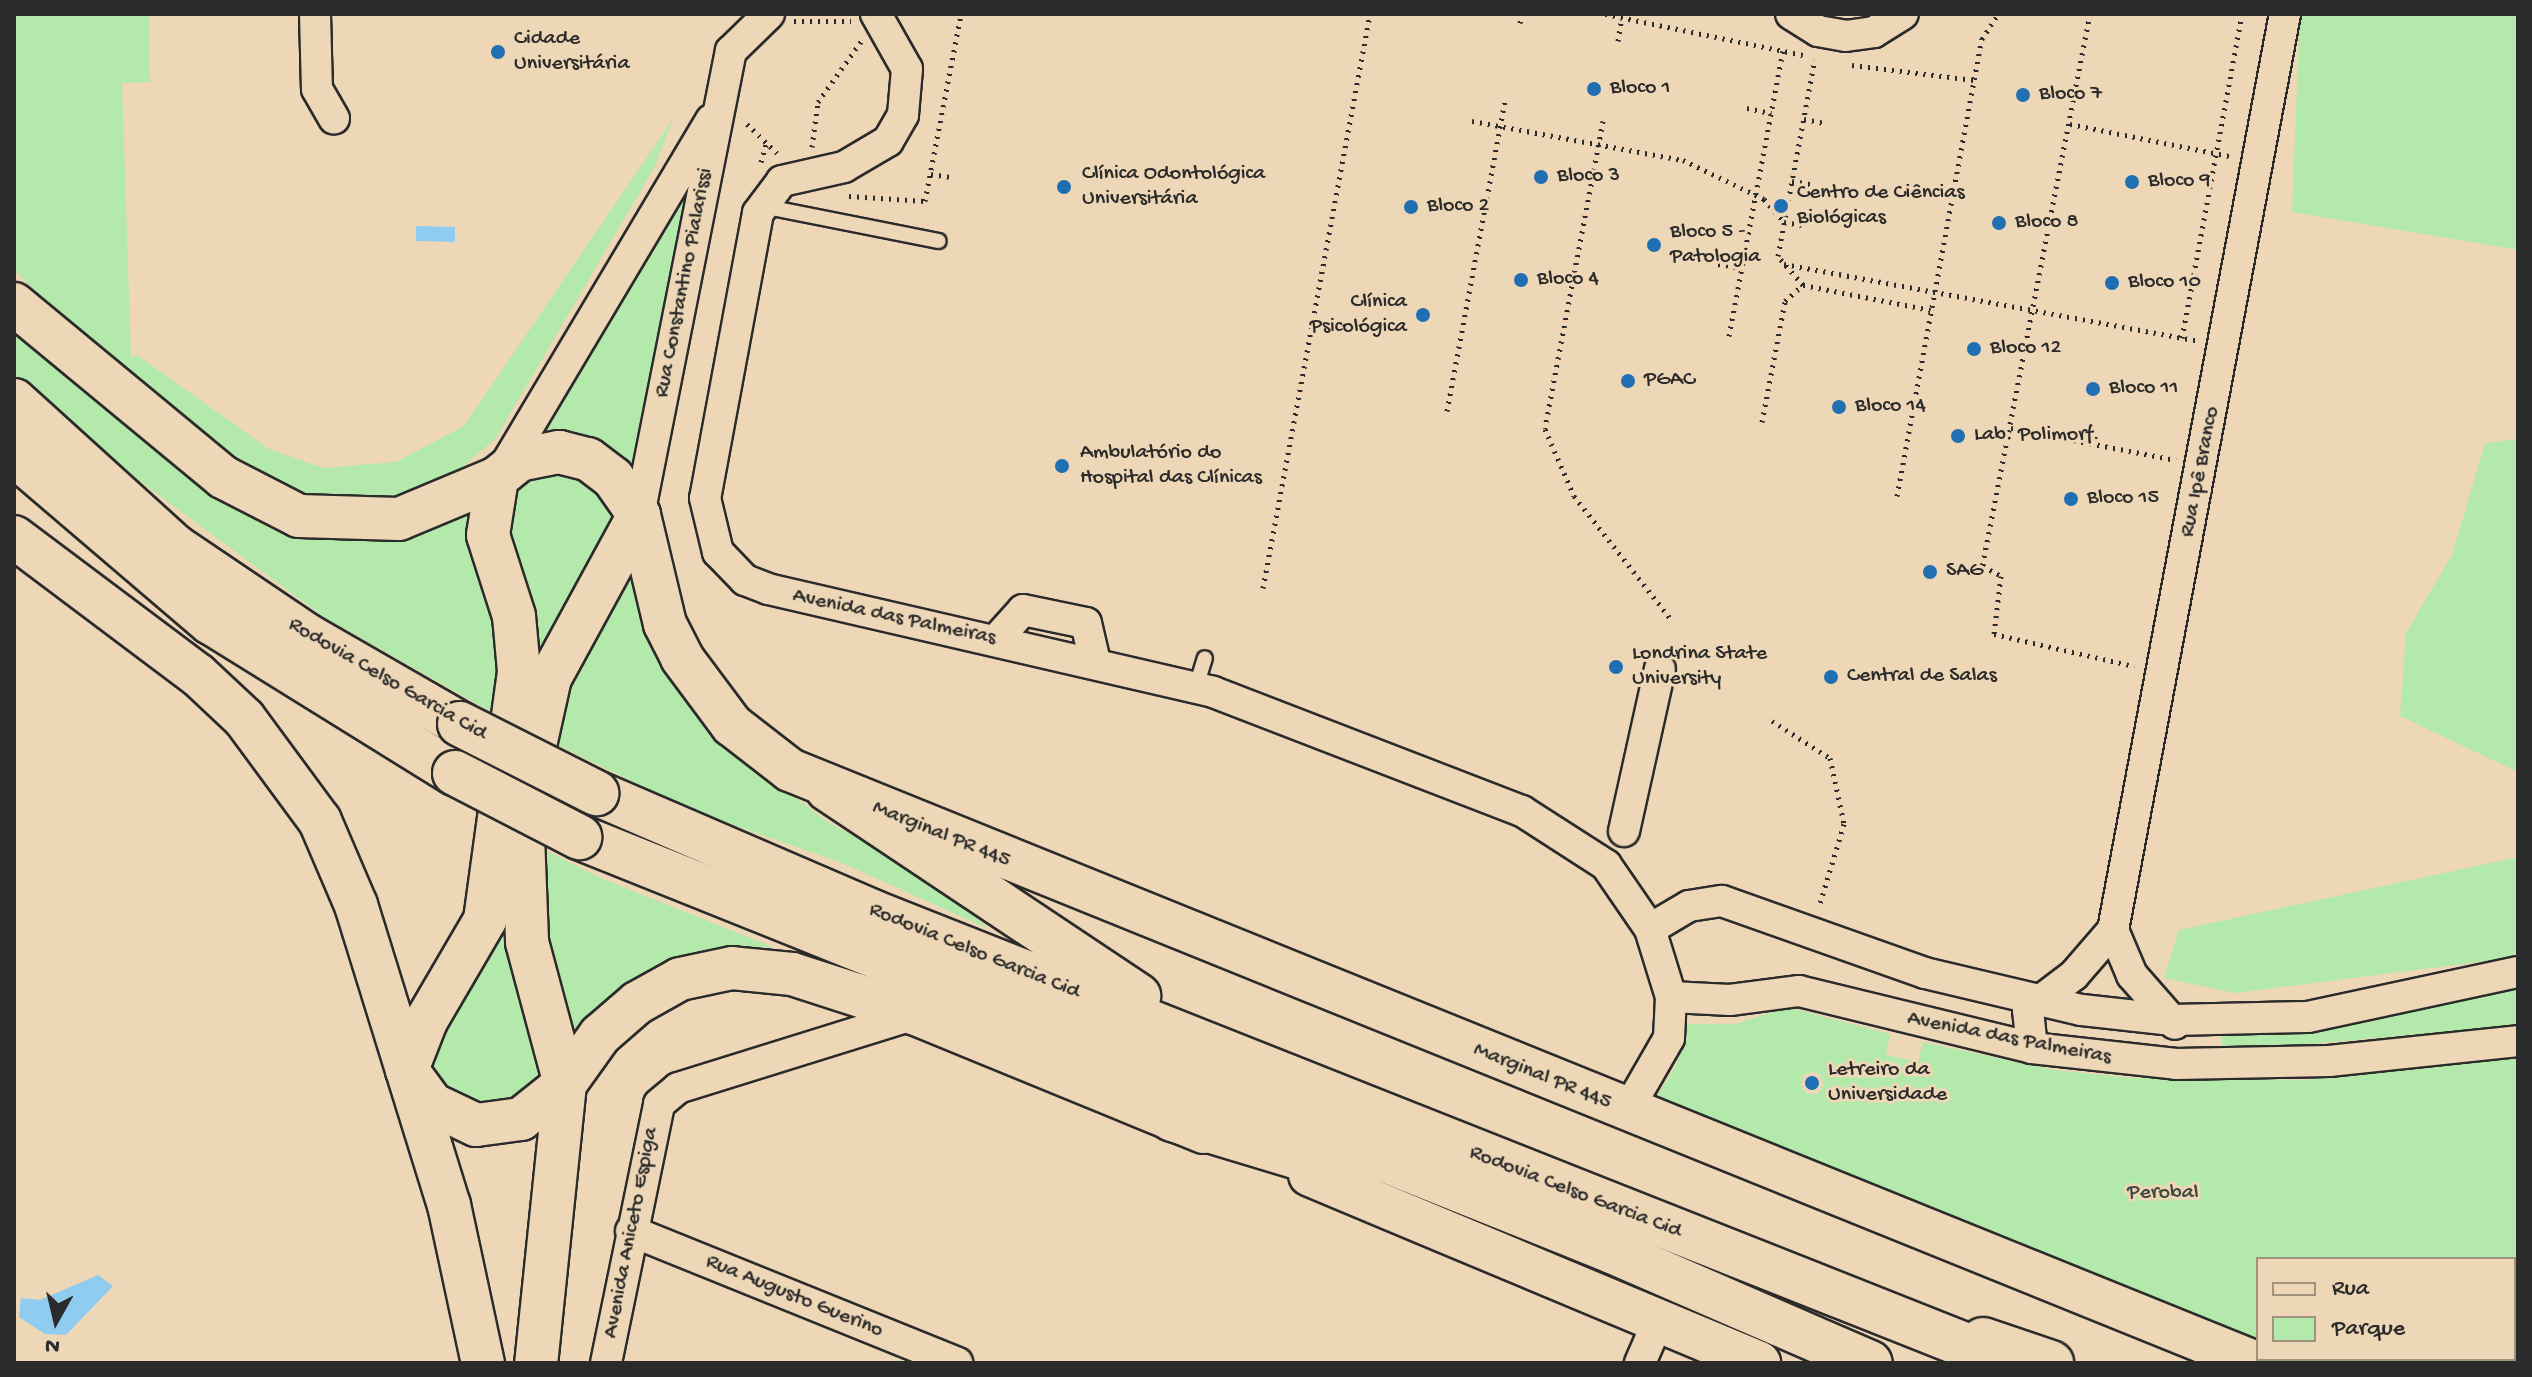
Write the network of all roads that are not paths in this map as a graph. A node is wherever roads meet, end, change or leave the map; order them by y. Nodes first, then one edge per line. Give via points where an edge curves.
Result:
1 (315, 14) edge
2 (1791, 14) edge
3 (1903, 14) edge
4 (2285, 14) edge
5 (778, 19) edge
6 (867, 22) edge
7 (734, 112) junction
8 (334, 118) dead end
9 (762, 206) junction
10 (939, 241) dead end
11 (14, 304) edge
12 (14, 401) edge
13 (14, 454) edge
14 (497, 478) junction
15 (639, 515) junction
16 (14, 537) edge
17 (1205, 658) dead end
18 (1660, 669) dead end
19 (1196, 687) junction
20 (828, 789) junction
21 (1624, 831) dead end
22 (1650, 929) junction
23 (2113, 930) junction
24 (2518, 972) edge
25 (1671, 997) junction
26 (2037, 1001) junction
27 (916, 1014) junction
28 (2172, 1020) junction
29 (2518, 1041) edge
30 (2032, 1048) junction
31 (1239, 1057) junction
32 (2176, 1064) junction
33 (407, 1070) junction
34 (565, 1084) junction
35 (1627, 1111) junction
36 (1172, 1119) junction
37 (631, 1231) junction
38 (1612, 1251) junction
39 (1769, 1266) junction
40 (1659, 1319) junction
41 (483, 1363) edge
42 (536, 1363) edge
43 (606, 1363) edge
44 (957, 1363) edge
45 (1640, 1363) edge
46 (1759, 1363) edge
47 (1870, 1363) edge
48 (2010, 1363) edge
49 (2051, 1363) edge
50 (2256, 1363) edge

1 - 8 street via 317,89
2 - 3 street via 1818,31 1846,36 1874,32
4 - 23 street, Rua Ipê Branco
5 - 7 street, Rua Constantino Pialarissi via 731,51
6 - 9 street via 907,69 903,115 888,141 844,167 782,181
7 - 14 street
7 - 15 street, Rua Constantino Pialarissi
9 - 10 lane
9 - 19 street, Avenida das Palmeiras via 705,498 718,552 745,580 768,589 996,640 1023,610 1086,623 1095,662
11 - 14 main road via 213,470 299,516 399,519
12 - 31 highway, Rodovia Celso Garcia Cid, bridge via 175,547 307,636 460,724 596,793
13 - 38 highway, Rodovia Celso Garcia Cid, bridge via 211,622 455,773 579,837
14 - 15 main road via 530,455 575,455 613,478
14 - 33 main road via 488,535 514,616 519,671 490,902
15 - 20 main road, Marginal PR 445 via 665,624 706,695 758,748
15 - 34 main road via 550,678 534,747 520,883 527,942
16 - 33 main road via 198,675 274,755 342,868
17 - 19 lane
18 - 21 street
19 - 22 street via 1285,714 1522,811 1606,865
20 - 31 highway
20 - 35 main road, Marginal PR 445
22 - 25 street
22 - 26 street, Avenida das Palmeiras via 1689,906 1722,901 1832,945
23 - 26 street via 2074,975
23 - 28 street via 2132,975
24 - 28 street, Avenida das Palmeiras via 2308,1017
25 - 30 street, Avenida das Palmeiras via 1730,1000 1799,991
25 - 35 street via 1661,1063
26 - 28 street, Avenida das Palmeiras
26 - 30 street via 2025,1020
27 - 34 main road via 792,974 708,971 637,1003 600,1035
27 - 36 main road
27 - 37 street, Avenida Aniceto Espiga via 678,1088 659,1104
28 - 32 street via 2182,1039
29 - 32 street, Avenida das Palmeiras via 2329,1061
30 - 32 street, Avenida das Palmeiras
31 - 39 highway, Rodovia Celso Garcia Cid via 1617,1213
33 - 34 main road via 441,1111 487,1127 521,1119
33 - 41 main road via 449,1205
34 - 42 main road
35 - 50 main road, Marginal PR 445
36 - 38 highway
36 - 40 main road
37 - 43 street, Avenida Aniceto Espiga
37 - 44 street, Rua Augusto Guerino
38 - 47 highway, Rodovia Celso Garcia Cid
39 - 48 highway, Rodovia Celso Garcia Cid
39 - 49 highway
40 - 45 street
40 - 46 main road

